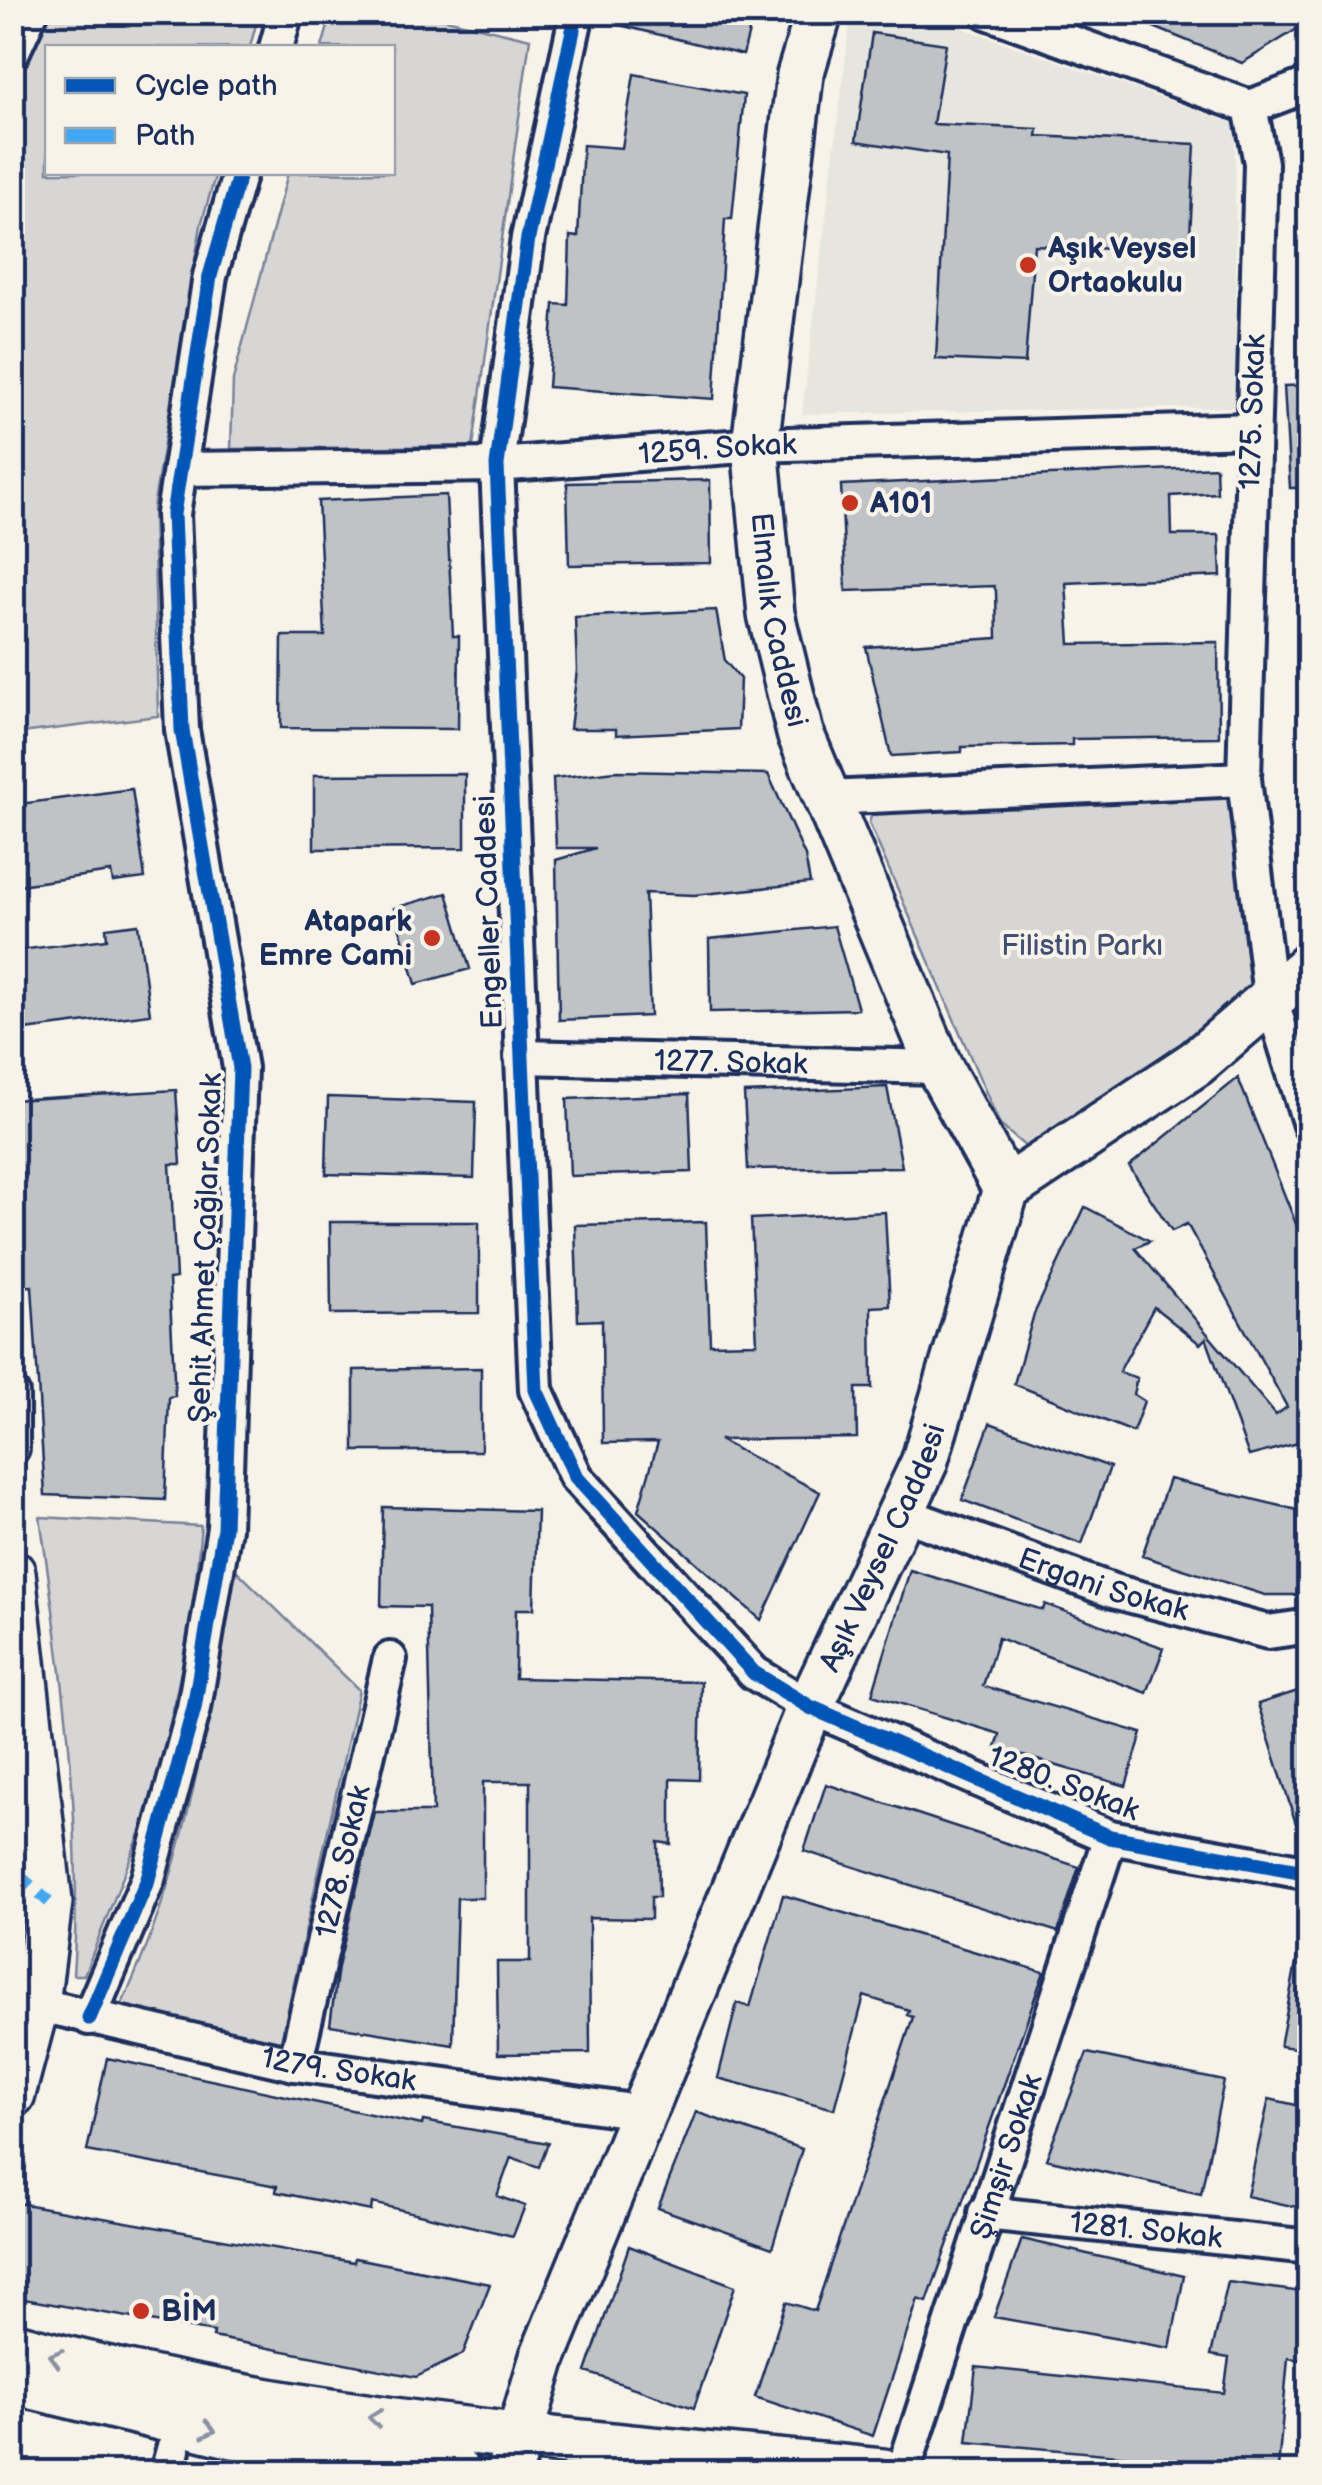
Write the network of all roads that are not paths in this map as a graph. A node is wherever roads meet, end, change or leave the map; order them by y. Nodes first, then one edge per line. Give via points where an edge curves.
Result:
1 (31, 12) edge
2 (286, 12) edge
3 (577, 12) edge
4 (819, 12) edge
5 (987, 12) edge
6 (277, 45) edge
7 (12, 53) edge
8 (1310, 84) edge
9 (1250, 107) junction
10 (239, 175) edge
11 (1252, 430) junction
12 (755, 445) junction
13 (497, 465) junction
14 (180, 469) junction
15 (1244, 779) junction
16 (827, 798) junction
17 (1310, 965) edge
18 (1270, 996) junction
19 (522, 1057) junction
20 (938, 1068) junction
21 (1310, 1125) edge
22 (1006, 1189) junction
23 (12, 1394) edge
24 (12, 1448) edge
25 (901, 1514) junction
26 (12, 1574) edge
27 (1310, 1626) edge
28 (390, 1660) dead end
29 (810, 1706) junction
30 (1110, 1837) junction
31 (1310, 1874) edge
32 (36, 2004) junction
33 (89, 2018) junction
34 (18, 2054) edge
35 (295, 2064) junction
36 (12, 2094) edge
37 (647, 2112) junction
38 (985, 2213) junction
39 (1310, 2247) edge
40 (12, 2345) edge
41 (543, 2357) junction
42 (12, 2381) edge
43 (514, 2454) edge
44 (464, 2458) edge
45 (883, 2472) edge
46 (903, 2472) edge

1 - 7 street
2 - 6 street
3 - 13 street, Engeller Caddesi via 528,238
4 - 12 street, Elmalık Caddesi via 800,75
5 - 9 street
8 - 9 street
9 - 11 street, 1275. Sokak via 1260,163
10 - 14 street, Şehit Ahmet Çağlar Sokak via 210,276
11 - 12 street, 1259. Sokak
11 - 15 street, 1275. Sokak
12 - 13 street, 1259. Sokak
12 - 16 street, Elmalık Caddesi via 771,614 800,733
13 - 14 street, 1259. Sokak
13 - 19 street, Engeller Caddesi
14 - 33 street, Şehit Ahmet Çağlar Sokak via 173,514 182,730 240,1068 224,1528 194,1708 148,1879
15 - 16 street
15 - 18 street, 1275. Sokak
16 - 20 street, Elmalık Caddesi
17 - 18 street
18 - 21 street, 1275. Sokak
18 - 22 street via 1196,1063
19 - 20 street, 1277. Sokak
19 - 29 street, Engeller Caddesi via 536,1390 576,1478 754,1673
20 - 22 street, Elmalık Caddesi
22 - 25 street, Aşık Veysel Caddesi via 924,1463
23 - 24 street
25 - 27 street, Ergani Sokak via 1113,1590 1268,1632
25 - 29 street, Aşık Veysel Caddesi
26 - 32 street via 50,1902
28 - 35 street, 1278. Sokak
29 - 30 street, 1280. Sokak
29 - 37 street, Aşık Veysel Caddesi
30 - 31 street, 1280. Sokak
30 - 38 street, Şimşir Sokak
32 - 33 street, 1279. Sokak
32 - 34 street
33 - 35 street, 1279. Sokak
34 - 36 street
35 - 37 street, 1279. Sokak
37 - 41 street, Aşık Veysel Caddesi
38 - 39 street, 1281. Sokak
38 - 46 street, Şimşir Sokak
44 -> 40 street
41 - 43 street, Aşık Veysel Caddesi
41 - 44 street, Aşık Veysel Caddesi
42 -> 44 street via 232,2435
43 - 44 street
43 - 45 street

